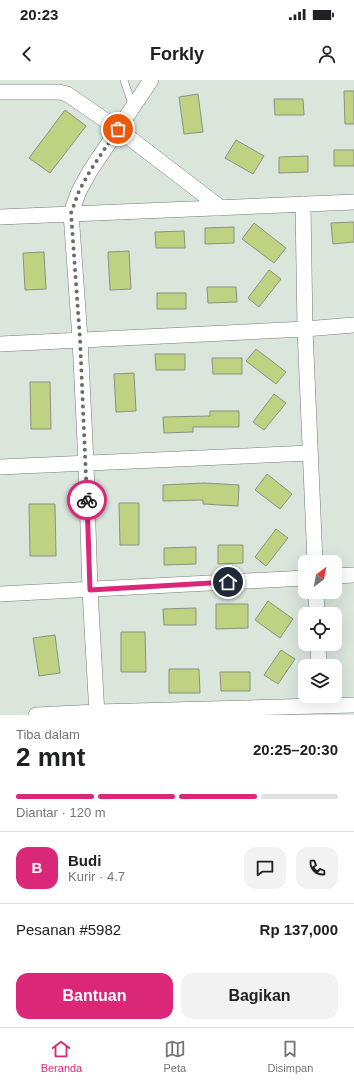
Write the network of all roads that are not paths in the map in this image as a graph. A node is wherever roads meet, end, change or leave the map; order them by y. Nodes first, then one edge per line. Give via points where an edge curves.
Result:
1 (124, 80) edge
2 (151, 80) edge
3 (0, 92) edge
4 (133, 107) junction
5 (118, 129) junction
6 (354, 202) edge
7 (303, 204) junction
8 (220, 208) junction
9 (71, 213) junction
10 (0, 217) edge
11 (354, 325) edge
12 (305, 329) junction
13 (80, 339) junction
14 (0, 344) edge
15 (310, 453) junction
16 (86, 463) junction
17 (0, 467) edge
18 (315, 555) edge
19 (354, 574) edge
20 (342, 575) edge
21 (298, 578) edge
22 (90, 590) junction
23 (0, 594) edge
24 (298, 702) edge
25 (342, 703) edge
26 (354, 704) edge
27 (97, 713) edge
28 (36, 715) edge

1 - 4 lane
2 - 4 street
3 - 5 street via 67,94
4 - 5 street
5 - 8 street
5 - 9 street via 90,171
6 - 7 street
7 - 8 street
7 - 12 street
8 - 9 street
9 - 10 street
9 - 13 street
11 - 12 street
12 - 13 street
12 - 15 street
13 - 14 street
13 - 16 street
15 - 16 street
15 - 18 street
16 - 17 street
16 - 22 street
19 - 20 street
21 - 22 street
22 - 23 street
22 - 27 street
24 - 27 street
25 - 26 street
27 - 28 street

